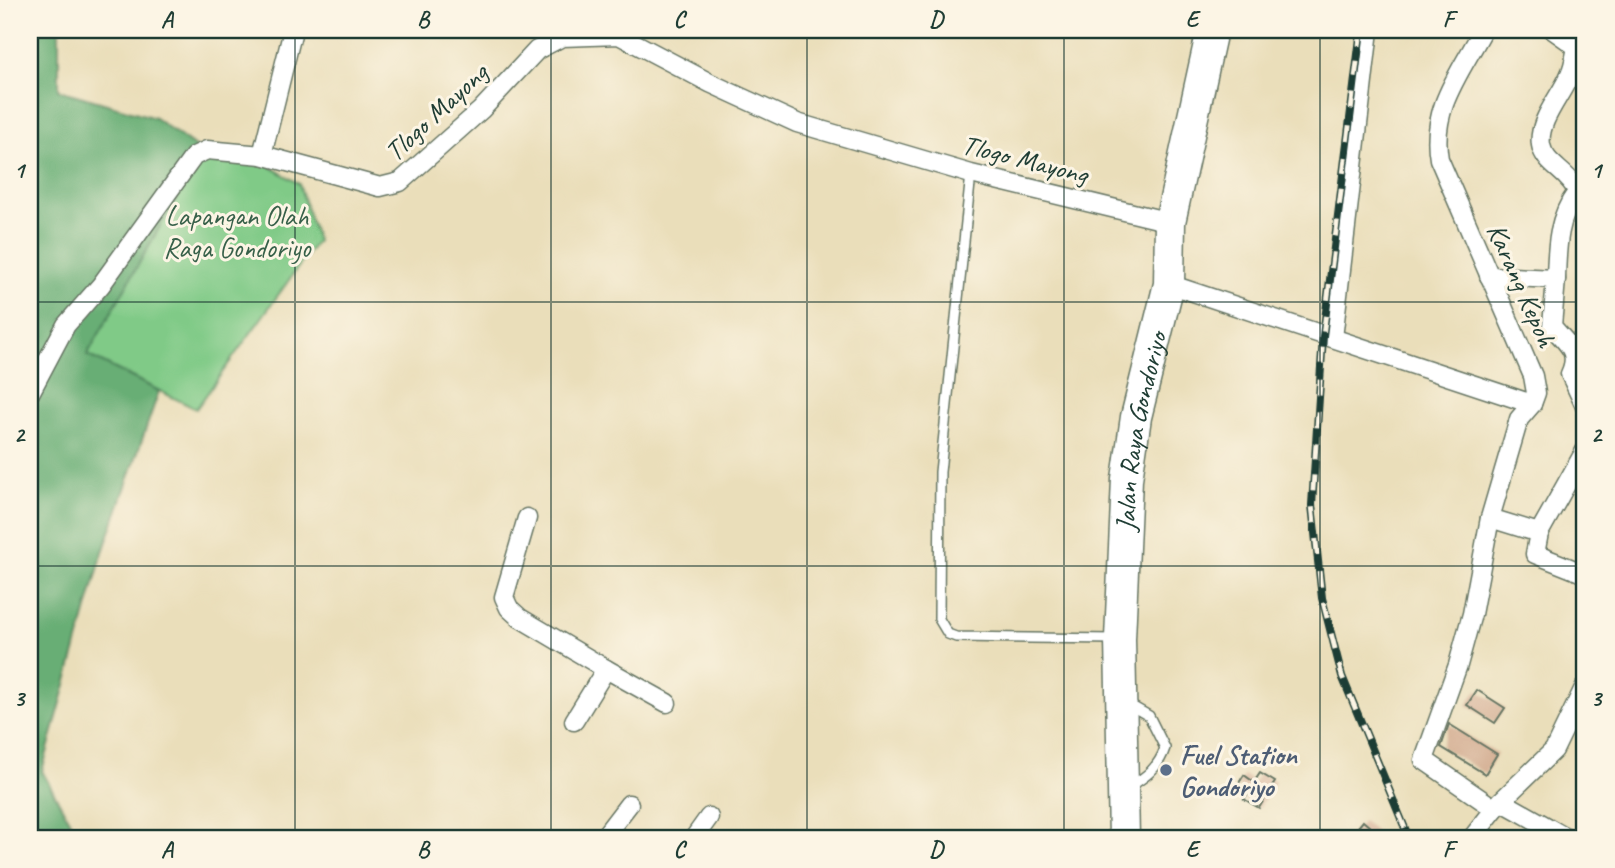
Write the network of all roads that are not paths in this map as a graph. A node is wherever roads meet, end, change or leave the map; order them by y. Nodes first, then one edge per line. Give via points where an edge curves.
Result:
1 (293, 30) edge
2 (1212, 30) edge
3 (1369, 30) edge
4 (1483, 30) edge
5 (1553, 30) edge
6 (1585, 30) edge
7 (621, 32) edge
8 (1577, 47) junction
9 (262, 155) junction
10 (971, 174) junction
11 (1171, 222) junction
12 (1489, 276) junction
13 (1556, 279) junction
14 (1169, 284) junction
15 (1333, 338) junction
16 (30, 393) edge
17 (1532, 404) junction
18 (1585, 406) edge
19 (1585, 451) edge
20 (527, 518) dead end
21 (1490, 518) junction
22 (1539, 533) junction
23 (1585, 574) edge
24 (1120, 639) junction
25 (606, 669) junction
26 (1585, 686) edge
27 (1124, 702) junction
28 (667, 703) dead end
29 (574, 721) dead end
30 (1124, 789) junction
31 (629, 804) dead end
32 (1498, 805) junction
33 (709, 817) dead end
34 (603, 838) edge
35 (694, 838) edge
36 (1124, 838) edge
37 (1472, 838) edge
38 (1567, 838) edge

1 - 9 street
2 - 11 highway, Jalan Raya Gondoriyo
3 - 15 street
4 - 12 street, Karang Kepoh via 1441,108 1437,138 1439,159
5 - 8 street
6 - 8 street
7 - 9 street, Tlogo Mayong via 562,37 537,50 481,110 390,187
7 - 10 street, Tlogo Mayong via 710,83 797,123
8 - 13 street via 1571,72 1545,120 1540,144 1577,192 1566,207 1557,236
9 - 16 street, Tlogo Mayong via 207,150 194,156 101,285 66,325
10 - 11 street, Tlogo Mayong
10 - 24 lane via 940,472 939,619 948,634 956,636
11 - 14 highway, Jalan Raya Gondoriyo
12 - 13 street
12 - 17 street, Karang Kepoh via 1533,376 1536,393
13 - 18 street via 1552,326 1573,348 1576,361 1570,374
14 - 15 street
14 - 24 highway, Jalan Raya Gondoriyo via 1136,417 1127,479
15 - 17 street
17 - 21 street via 1519,419
19 - 22 street
20 - 25 street via 504,597 509,608
21 - 22 street
21 - 32 street via 1472,614 1424,760
22 - 23 street via 1535,554
24 - 27 highway, Jalan Raya Gondoriyo
25 - 28 street
25 - 29 street
26 - 32 street via 1554,750
27 - 30 highway, Jalan Raya Gondoriyo
27 - 30 lane via 1149,716 1165,748 1151,771
30 - 36 highway, Jalan Raya Gondoriyo
31 - 34 street
32 - 37 street
32 - 38 street
33 - 35 street

